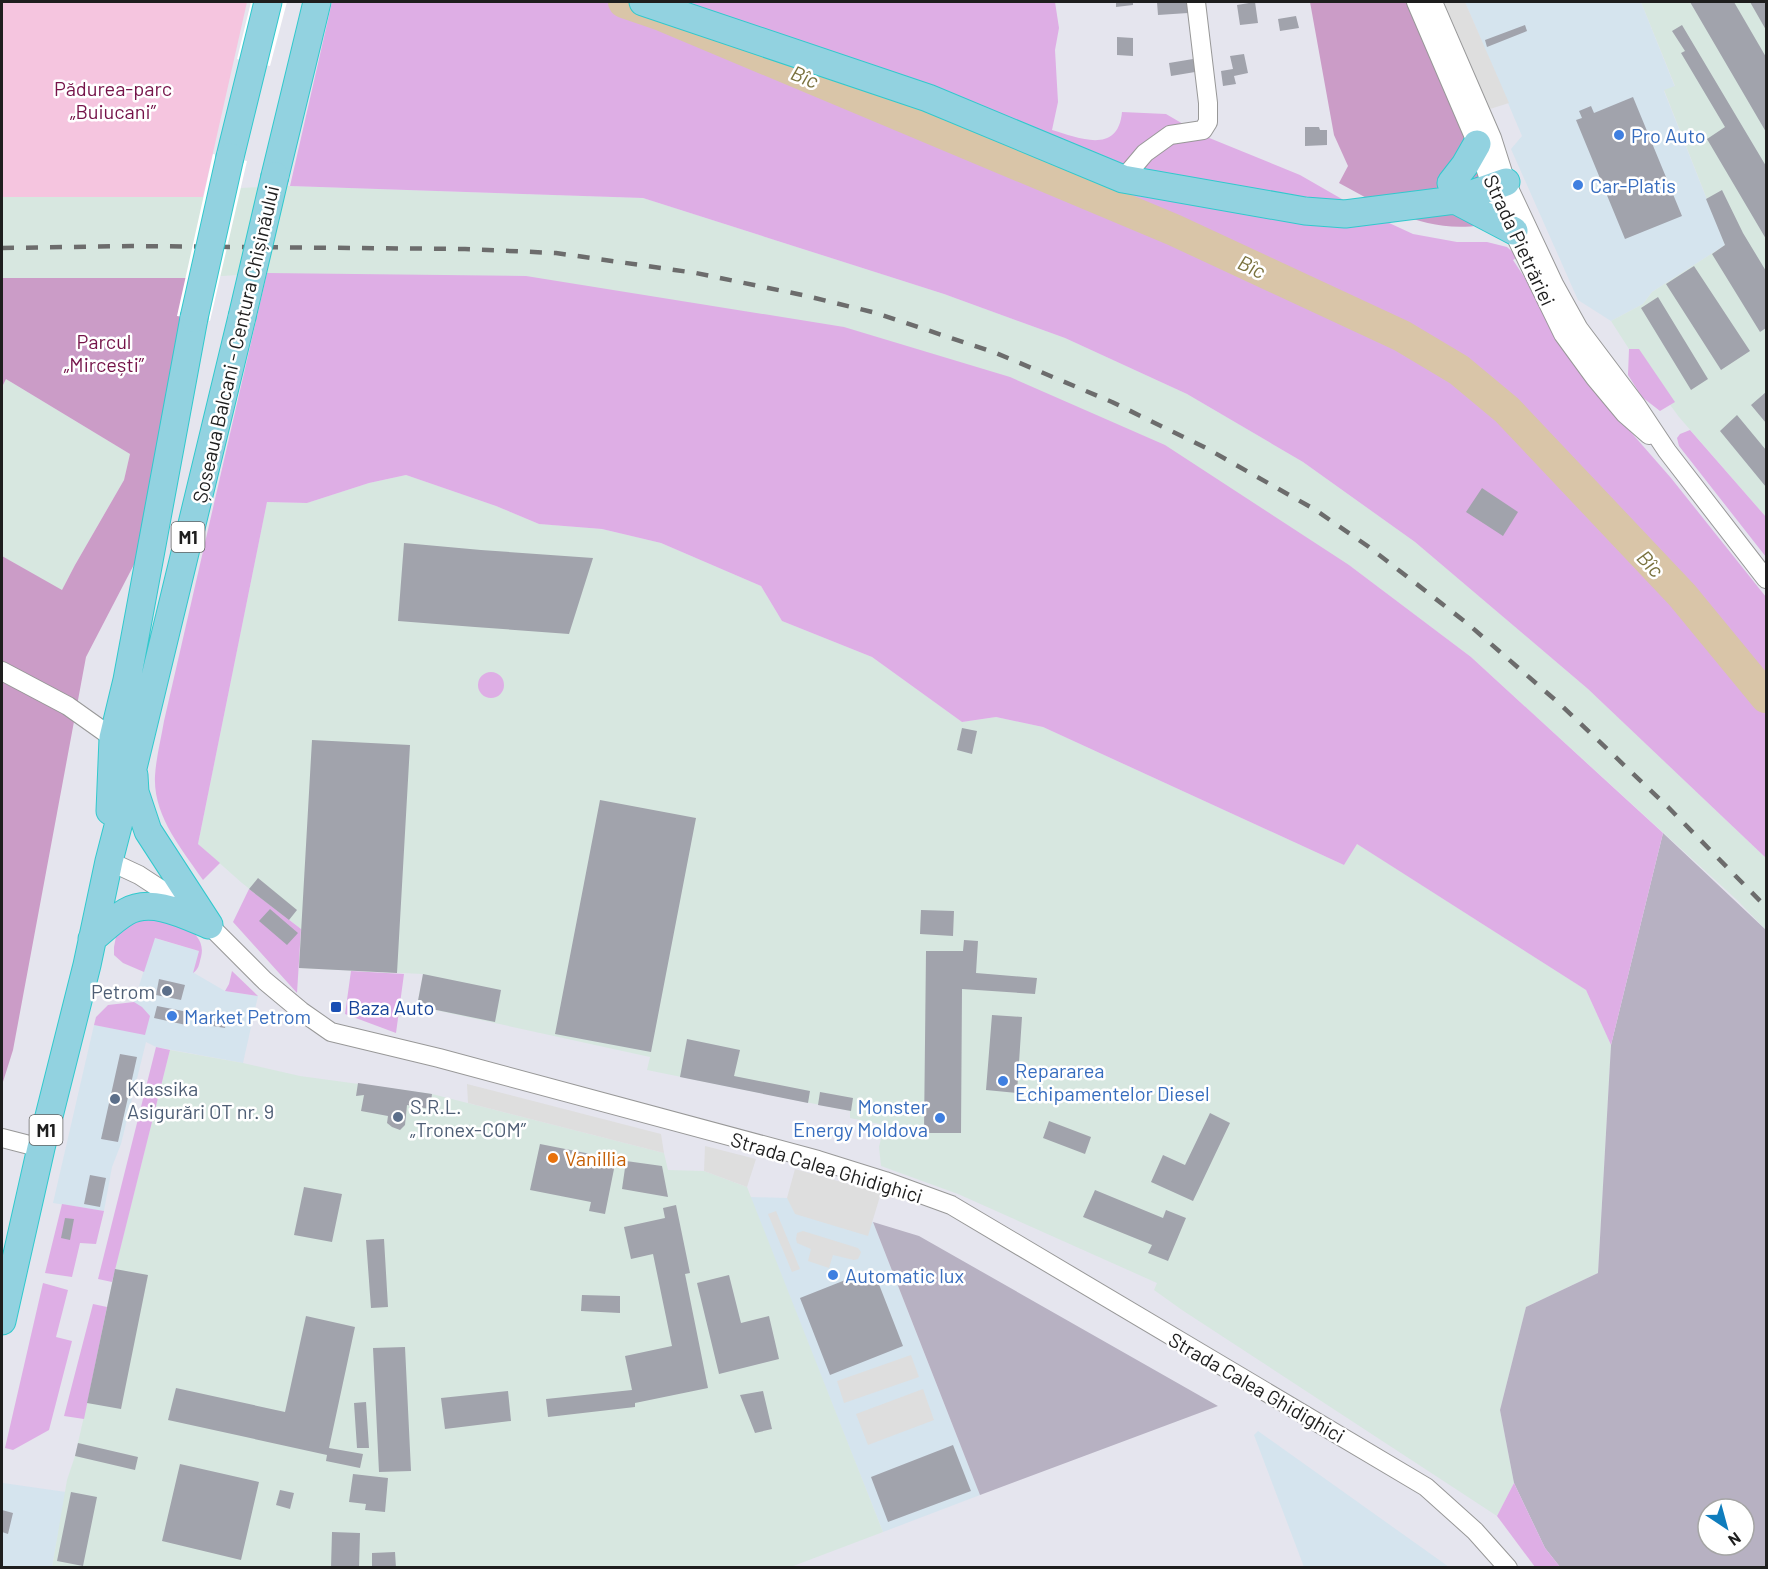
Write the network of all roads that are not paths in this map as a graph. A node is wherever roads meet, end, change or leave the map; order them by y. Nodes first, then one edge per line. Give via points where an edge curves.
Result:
1 (268, 2) edge
2 (316, 2) edge
3 (643, 2) edge
4 (1196, 2) edge
5 (1416, 2) edge
6 (1433, 2) edge
7 (1477, 144) junction
8 (1497, 177) junction
9 (1123, 179) junction
10 (1453, 191) junction
11 (1514, 231) junction
12 (1667, 451) junction
13 (1767, 579) edge
14 (2, 671) edge
15 (113, 738) junction
16 (133, 768) junction
17 (109, 861) junction
18 (209, 925) junction
19 (92, 939) junction
20 (2, 1138) edge
21 (41, 1148) junction
22 (2, 1321) edge
23 (1508, 1568) edge

1 - 15 highway, Șoseaua Balcani - Centura Chișinăului / M1, bridge via 194,318
2 - 16 highway, Șoseaua Balcani - Centura Chișinăului / M1, bridge
3 - 9 highway via 928,98
4 - 9 street via 1208,122 1203,130 1170,135 1145,153
5 - 7 street, Strada Pietrăriei
6 - 8 street, Strada Pietrăriei via 1492,138
7 - 8 street, Strada Pietrăriei
7 - 10 highway
8 - 10 highway
8 - 11 street, Strada Pietrăriei
8 - 12 street, Strada Pietrăriei via 1579,329
9 - 10 highway via 1305,211 1356,213
10 - 11 highway
11 - 12 street, Strada Pietrăriei via 1563,334 1625,414
12 - 13 street, Strada Pietrăriei
14 - 15 street via 68,706
15 - 17 highway, Șoseaua Balcani - Centura Chișinăului / M1
16 - 17 highway, Șoseaua Balcani - Centura Chișinăului / M1
16 - 18 highway via 135,792 148,831
17 - 18 street, Strada Calea Ghidighici via 139,875
17 - 19 highway, Șoseaua Balcani - Centura Chișinăului / M1
18 - 19 highway via 171,910 146,906 128,910
18 - 23 street, Strada Calea Ghidighici via 265,981 331,1032 809,1158 951,1205 1426,1488 1475,1531
19 - 21 highway, Șoseaua Balcani - Centura Chișinăului / M1
20 - 21 street
21 - 22 highway, Șoseaua Balcani - Centura Chișinăului / M1

